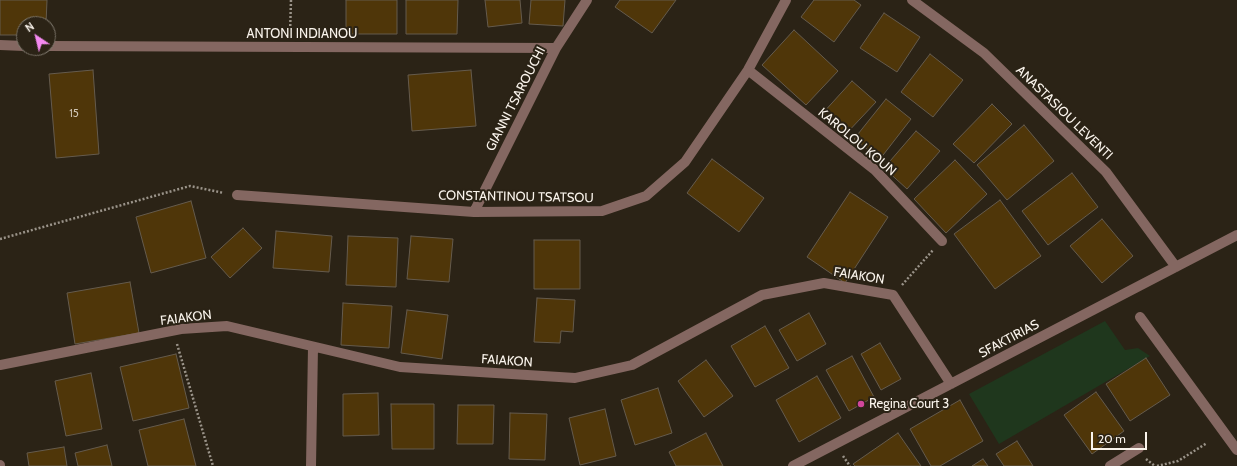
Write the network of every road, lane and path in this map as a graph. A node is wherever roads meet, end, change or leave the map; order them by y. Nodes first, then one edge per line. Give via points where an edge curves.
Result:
1 (291, 0) edge
2 (587, 0) edge
3 (786, 0) edge
4 (912, 0) edge
5 (0, 45) edge
6 (16, 46) edge
7 (56, 46) edge
8 (290, 47) junction
9 (556, 48) junction
10 (748, 70) junction
11 (237, 195) joint
12 (474, 212) junction
13 (1237, 235) edge
14 (0, 239) edge
15 (942, 241) joint
16 (1176, 267) junction
17 (893, 295) junction
18 (1140, 317) dead end
19 (173, 331) junction
20 (313, 347) junction
21 (0, 365) edge
22 (951, 384) junction
23 (1206, 443) dead end
24 (1236, 447) edge
25 (1139, 448) dead end
26 (843, 456) dead end
27 (1146, 459) dead end
28 (213, 466) edge
29 (311, 466) edge
30 (793, 466) edge
31 (850, 466) edge
32 (1110, 466) edge
33 (1156, 466) edge

1 - 8 path
2 - 9 street, GIANNI TSAROUCHI
3 - 10 street, CONSTANTINOU TSATSOU
4 - 16 street, ANASTASIOU LEVENTI via 984,53 1106,172
5 - 6 street
7 - 8 street, ANTONI INDIANOU
8 - 9 street, ANTONI INDIANOU
9 - 12 street, GIANNI TSAROUCHI
10 - 12 street, CONSTANTINOU TSATSOU via 685,162 646,196 602,211
10 - 15 street, KAROLOU KOUN via 875,170
11 - 12 street, CONSTANTINOU TSATSOU
11 - 14 path via 190,186
13 - 16 street, SFAKTIRIAS
15 - 17 path
16 - 22 street, SFAKTIRIAS
17 - 20 street, FAIAKON via 824,283 762,295 632,365 575,378 400,367
17 - 22 street, FAIAKON
18 - 24 street
19 - 20 street, FAIAKON via 227,326
19 - 21 street, FAIAKON
19 - 28 path
20 - 29 street
22 - 30 street, SFAKTIRIAS
23 - 33 path via 1178,461
25 - 32 street
26 - 31 path
27 - 33 path

